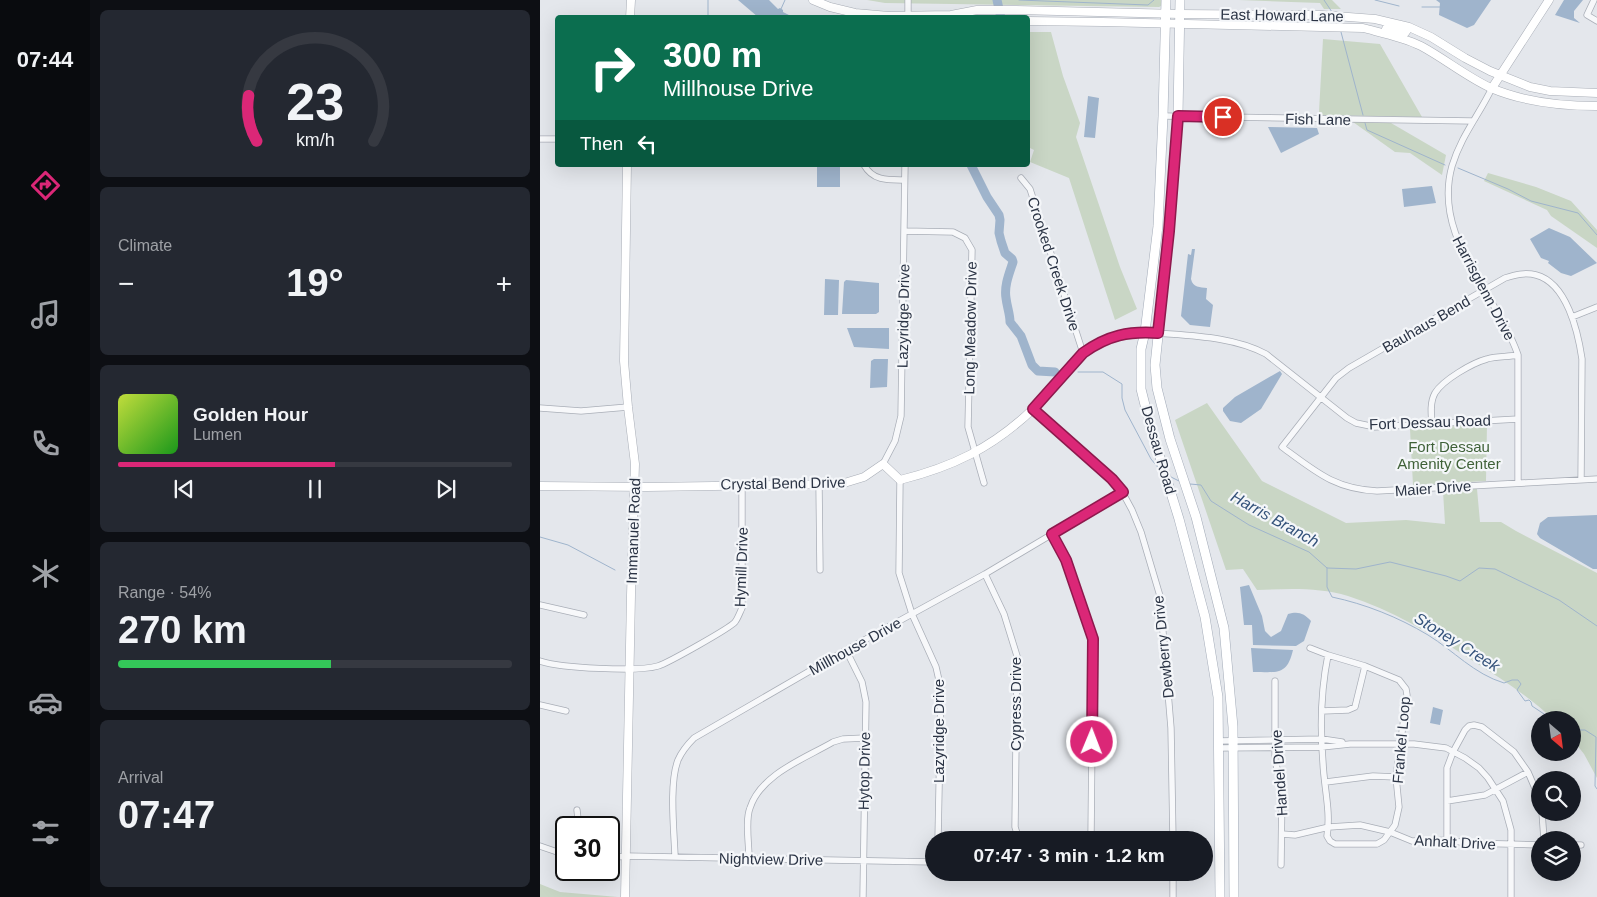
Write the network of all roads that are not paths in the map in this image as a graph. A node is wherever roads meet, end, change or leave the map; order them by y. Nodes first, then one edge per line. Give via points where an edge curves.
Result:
1 (631, 0) edge
2 (813, 0) edge
3 (908, 0) edge
4 (1166, 0) edge
5 (1180, 0) edge
6 (1549, 0) edge
7 (1594, 0) edge
8 (1166, 14) junction
9 (1180, 14) junction
10 (630, 15) edge
11 (891, 15) edge
12 (908, 15) edge
13 (951, 15) edge
14 (1030, 21) edge
15 (1597, 21) edge
16 (1166, 24) junction
17 (1179, 24) junction
18 (1409, 27) junction
19 (1358, 28) junction
20 (1500, 76) junction
21 (1492, 88) junction
22 (1597, 93) edge
23 (1597, 106) edge
24 (1163, 116) junction
25 (1178, 116) junction
26 (1472, 121) junction
27 (540, 139) edge
28 (555, 139) edge
29 (627, 167) edge
30 (866, 167) edge
31 (905, 167) edge
32 (1021, 178) dead end
33 (904, 180) junction
34 (904, 231) junction
35 (1484, 291) junction
36 (1597, 307) edge
37 (1572, 317) junction
38 (1145, 332) junction
39 (1158, 333) junction
40 (1083, 353) junction
41 (1518, 355) junction
42 (1321, 396) junction
43 (628, 407) junction
44 (540, 408) edge
45 (1033, 409) junction
46 (1518, 419) junction
47 (1432, 424) junction
48 (1282, 447) joint
49 (975, 452) junction
50 (883, 464) junction
51 (1597, 479) edge
52 (900, 480) junction
53 (1581, 480) junction
54 (1518, 482) junction
55 (984, 483) dead end
56 (742, 485) junction
57 (819, 485) junction
58 (540, 486) edge
59 (635, 487) junction
60 (1123, 492) junction
61 (1052, 534) junction
62 (820, 570) dead end
63 (985, 574) junction
64 (540, 605) edge
65 (912, 614) junction
66 (584, 615) dead end
67 (1310, 648) dead end
68 (846, 650) junction
69 (1328, 656) junction
70 (540, 661) edge
71 (1365, 666) junction
72 (630, 668) junction
73 (1275, 681) dead end
74 (540, 705) edge
75 (566, 711) dead end
76 (1322, 711) junction
77 (865, 738) junction
78 (1275, 740) junction
79 (1322, 740) junction
80 (1218, 744) junction
81 (1232, 744) junction
82 (1350, 744) junction
83 (1400, 744) junction
84 (1275, 747) junction
85 (1322, 747) junction
86 (1453, 752) junction
87 (1528, 772) junction
88 (1396, 777) junction
89 (1531, 779) edge
90 (1326, 782) junction
91 (1496, 790) junction
92 (1447, 801) junction
93 (577, 810) dead end
94 (577, 816) edge
95 (1328, 827) junction
96 (938, 831) edge
97 (1016, 831) edge
98 (1091, 831) edge
99 (1173, 831) edge
100 (1390, 832) junction
101 (1282, 834) junction
102 (1447, 840) junction
103 (1512, 845) junction
104 (1531, 845) edge
105 (540, 846) edge
106 (555, 851) edge
107 (626, 856) junction
108 (674, 856) junction
109 (620, 857) edge
110 (750, 858) junction
111 (863, 861) junction
112 (925, 862) edge
113 (1281, 865) dead end
114 (1173, 881) edge
115 (625, 897) edge
116 (863, 897) edge
117 (1172, 897) edge
118 (1220, 897) edge
119 (1234, 897) edge
120 (1511, 897) edge

1 - 10 street
2 - 11 street, East Howard Lane via 857,13
3 - 12 street
4 - 8 main road, Dessau Road
5 - 9 main road, Dessau Road
6 - 20 street, Harrisglenn Drive
7 - 15 street via 1587,16
8 - 9 street, East Howard Lane
8 - 13 street, East Howard Lane via 977,10
8 - 16 main road, Dessau Road
9 - 17 main road, Dessau Road
9 - 18 street, East Howard Lane via 1344,15
14 - 16 street, East Howard Lane
16 - 17 street, East Howard Lane
16 - 24 main road, Dessau Road
17 - 19 street, East Howard Lane
17 - 25 main road, Dessau Road
18 - 19 street via 1405,33 1373,26
18 - 20 street, East Howard Lane
19 - 21 street, East Howard Lane via 1392,35 1421,46
20 - 21 street, Harrisglenn Drive
20 - 22 street, East Howard Lane via 1550,91
21 - 23 street, East Howard Lane via 1532,100
21 - 26 street, Harrisglenn Drive
24 - 25 street, Fish Lane
24 - 38 main road, Dessau Road via 1158,226
25 - 26 street, Fish Lane
25 - 39 main road, Dessau Road
26 - 35 street, Harrisglenn Drive via 1452,166 1448,195 1457,240
27 - 28 street
29 - 43 street, Immanuel Road via 624,362
30 - 33 street via 878,179
31 - 33 street, Lazyridge Drive
32 - 40 street, Crooked Creek Drive via 1030,189
33 - 34 street, Lazyridge Drive
34 - 49 street, Long Meadow Drive via 953,232 965,238 972,250 968,427
34 - 50 street, Lazyridge Drive via 901,416 895,441
35 - 37 street, Bauhaus Bend via 1505,278 1536,275 1560,293
35 - 41 street, Harrisglenn Drive via 1512,338
35 - 42 street, Bauhaus Bend via 1349,368
36 - 37 street
37 - 53 street, Bauhaus Bend via 1582,359
38 - 39 street, Fort Dessau Road
38 - 40 street via 1129,332 1101,342
38 - 80 main road, Dessau Road via 1141,389 1205,617 1218,697
39 - 42 street, Fort Dessau Road via 1252,346
39 - 81 main road, Dessau Road via 1157,388 1196,517 1224,628
40 - 45 street
41 - 46 street, Harrisglenn Drive
41 - 47 street via 1488,359 1444,382 1432,402
42 - 47 street, Fort Dessau Road via 1347,418 1365,425
42 - 48 street, Bauhaus Bend
43 - 44 street
43 - 59 street, Immanuel Road
45 - 49 street via 1000,437
45 - 60 street, Dewberry Drive
46 - 47 street, Fort Dessau Road
46 - 54 street, Harrisglenn Drive
48 - 54 street, Maier Drive via 1319,475 1334,483 1362,490
49 - 52 street via 944,467
49 - 55 street, Long Meadow Drive
50 - 52 street
50 - 57 street, Crystal Bend Drive via 852,482
51 - 53 street, Maier Drive
52 - 65 street, Lazyridge Drive via 899,573
53 - 54 street, Maier Drive
56 - 57 street, Crystal Bend Drive
56 - 59 street, Crystal Bend Drive
56 - 72 street, Hymill Drive via 742,608 735,622 659,666
57 - 62 street
58 - 59 street, Crystal Bend Drive
59 - 72 street, Immanuel Road
60 - 61 street, Millhouse Drive
60 - 99 street, Dewberry Drive via 1141,532 1160,596 1171,728
61 - 63 street, Millhouse Drive
61 - 98 street via 1066,560 1093,639
63 - 65 street, Millhouse Drive
63 - 97 street, Cypress Drive via 1004,614 1017,656
64 - 66 street
65 - 68 street, Millhouse Drive
65 - 96 street, Lazyridge Drive via 941,689
67 - 69 street, Frankel Loop
68 - 77 street, Hytop Drive via 864,689
68 - 108 street, Millhouse Drive via 711,727 684,749 674,776
69 - 71 street, Frankel Loop
69 - 76 street via 1322,683
70 - 72 street, Hymill Drive via 566,666
71 - 76 street via 1355,707
71 - 83 street, Frankel Loop via 1399,680 1406,689
72 - 107 street, Immanuel Road
73 - 78 street, Handel Drive
74 - 75 street
76 - 79 street
77 - 110 street via 833,742 772,777 762,787 750,808
77 - 111 street, Hytop Drive
78 - 79 street
78 - 81 street
78 - 84 street, Handel Drive
79 - 82 street
79 - 85 street
80 - 81 street
80 - 118 main road, Dessau Road
81 - 84 street
81 - 119 main road, Dessau Road
82 - 83 street
82 - 85 street
83 - 86 street via 1446,748
83 - 88 street, Frankel Loop
84 - 85 street
84 - 101 street, Handel Drive via 1282,789
85 - 90 street
86 - 87 street via 1465,730 1478,725 1514,752
86 - 91 street via 1479,768
86 - 92 street via 1447,768
87 - 89 street
87 - 91 street
88 - 90 street via 1373,776
88 - 100 street, Frankel Loop via 1398,818
90 - 95 street
91 - 92 street via 1473,798
91 - 103 street via 1508,815
92 - 102 street
93 - 94 street
95 - 100 street, Anhalt Drive via 1360,825
95 - 100 street via 1327,836 1335,844 1377,844
95 - 101 street, Anhalt Drive via 1295,835
100 - 102 street, Anhalt Drive via 1412,841
101 - 113 street, Handel Drive
102 - 103 street, Anhalt Drive
103 - 104 street, Anhalt Drive
103 - 120 street
105 - 106 street
107 - 108 street, Nightview Drive
107 - 109 street, Nightview Drive
107 - 115 street, Immanuel Road
108 - 110 street, Nightview Drive
110 - 111 street, Nightview Drive
111 - 112 street, Nightview Drive
111 - 116 street, Hytop Drive
114 - 117 street

